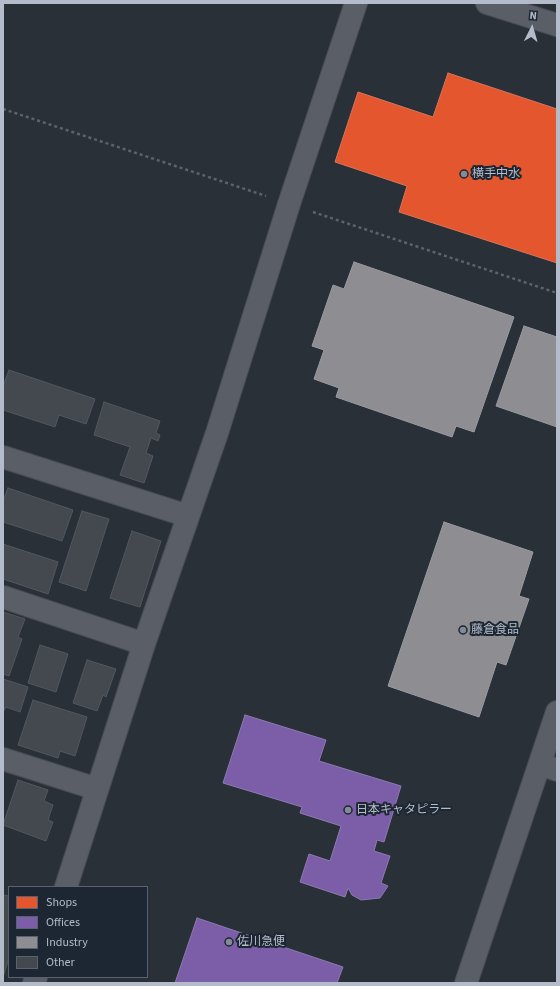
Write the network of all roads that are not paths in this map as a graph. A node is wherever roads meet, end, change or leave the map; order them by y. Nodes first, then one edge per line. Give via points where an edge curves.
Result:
1 (356, 3) edge
2 (487, 3) edge
3 (557, 25) edge
4 (3, 457) edge
5 (188, 516) junction
6 (3, 597) edge
7 (144, 644) junction
8 (557, 712) edge
9 (3, 759) edge
10 (548, 767) edge
11 (97, 789) junction
12 (66, 886) edge
13 (466, 983) edge

1 - 5 street
2 - 3 street
4 - 5 street
5 - 7 street
6 - 7 street
7 - 11 street
8 - 10 street
9 - 11 street
10 - 13 street
11 - 12 street

